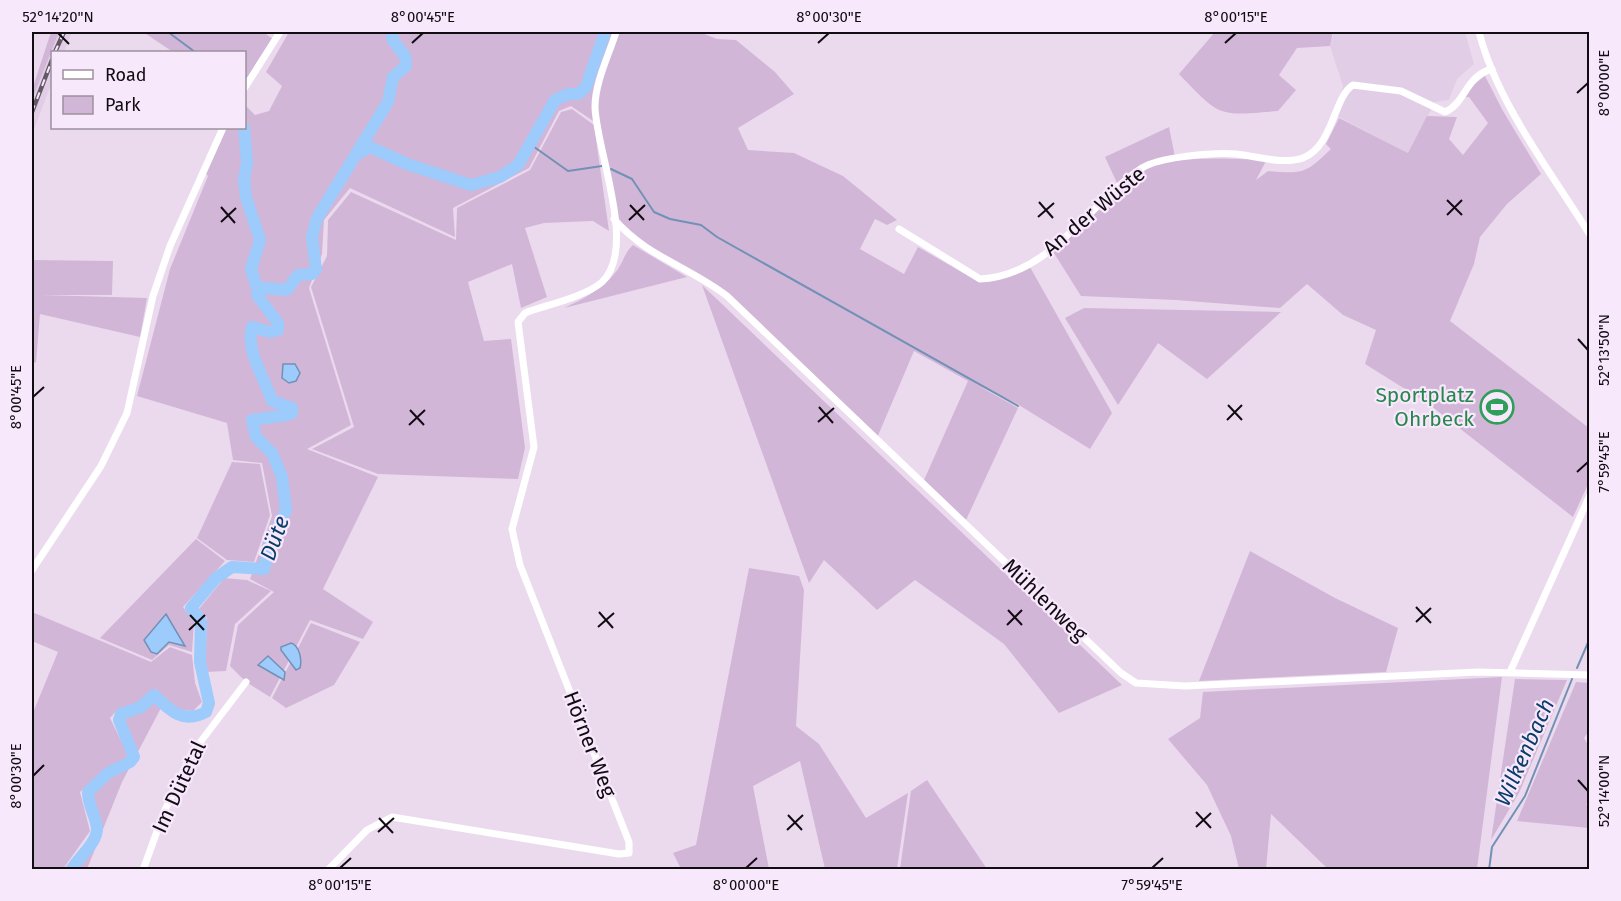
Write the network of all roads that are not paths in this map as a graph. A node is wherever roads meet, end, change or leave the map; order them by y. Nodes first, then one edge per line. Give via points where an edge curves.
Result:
1 (280, 32) edge
2 (616, 32) edge
3 (1479, 32) edge
4 (1492, 69) junction
5 (246, 86) edge
6 (223, 129) edge
7 (614, 219) junction
8 (899, 229) dead end
9 (1590, 235) edge
10 (1590, 495) edge
11 (32, 570) edge
12 (1510, 672) junction
13 (1590, 675) edge
14 (246, 682) dead end
15 (143, 870) edge
16 (328, 870) edge

1 - 5 street
2 - 7 street via 595,107
3 - 4 street
4 - 8 street, An der Wüste via 1477,76 1456,105 1445,112 1401,90 1353,85 1344,93 1334,122 1321,141 1301,159 1215,154 1143,167 1031,264 1005,274 980,279
4 - 9 street via 1510,106
6 - 11 street via 170,246 153,296 127,413 101,466
7 - 12 street, Mühlenweg via 630,238 652,254 688,270 727,296 1136,683 1185,686
7 - 16 street, Hörner Weg via 616,247 602,281 525,313 518,322 534,447 512,530 514,546 629,842 629,853 392,817 367,830
10 - 12 street
12 - 13 street, Mühlenweg
14 - 15 street, Im Dütetal via 192,753 164,812

